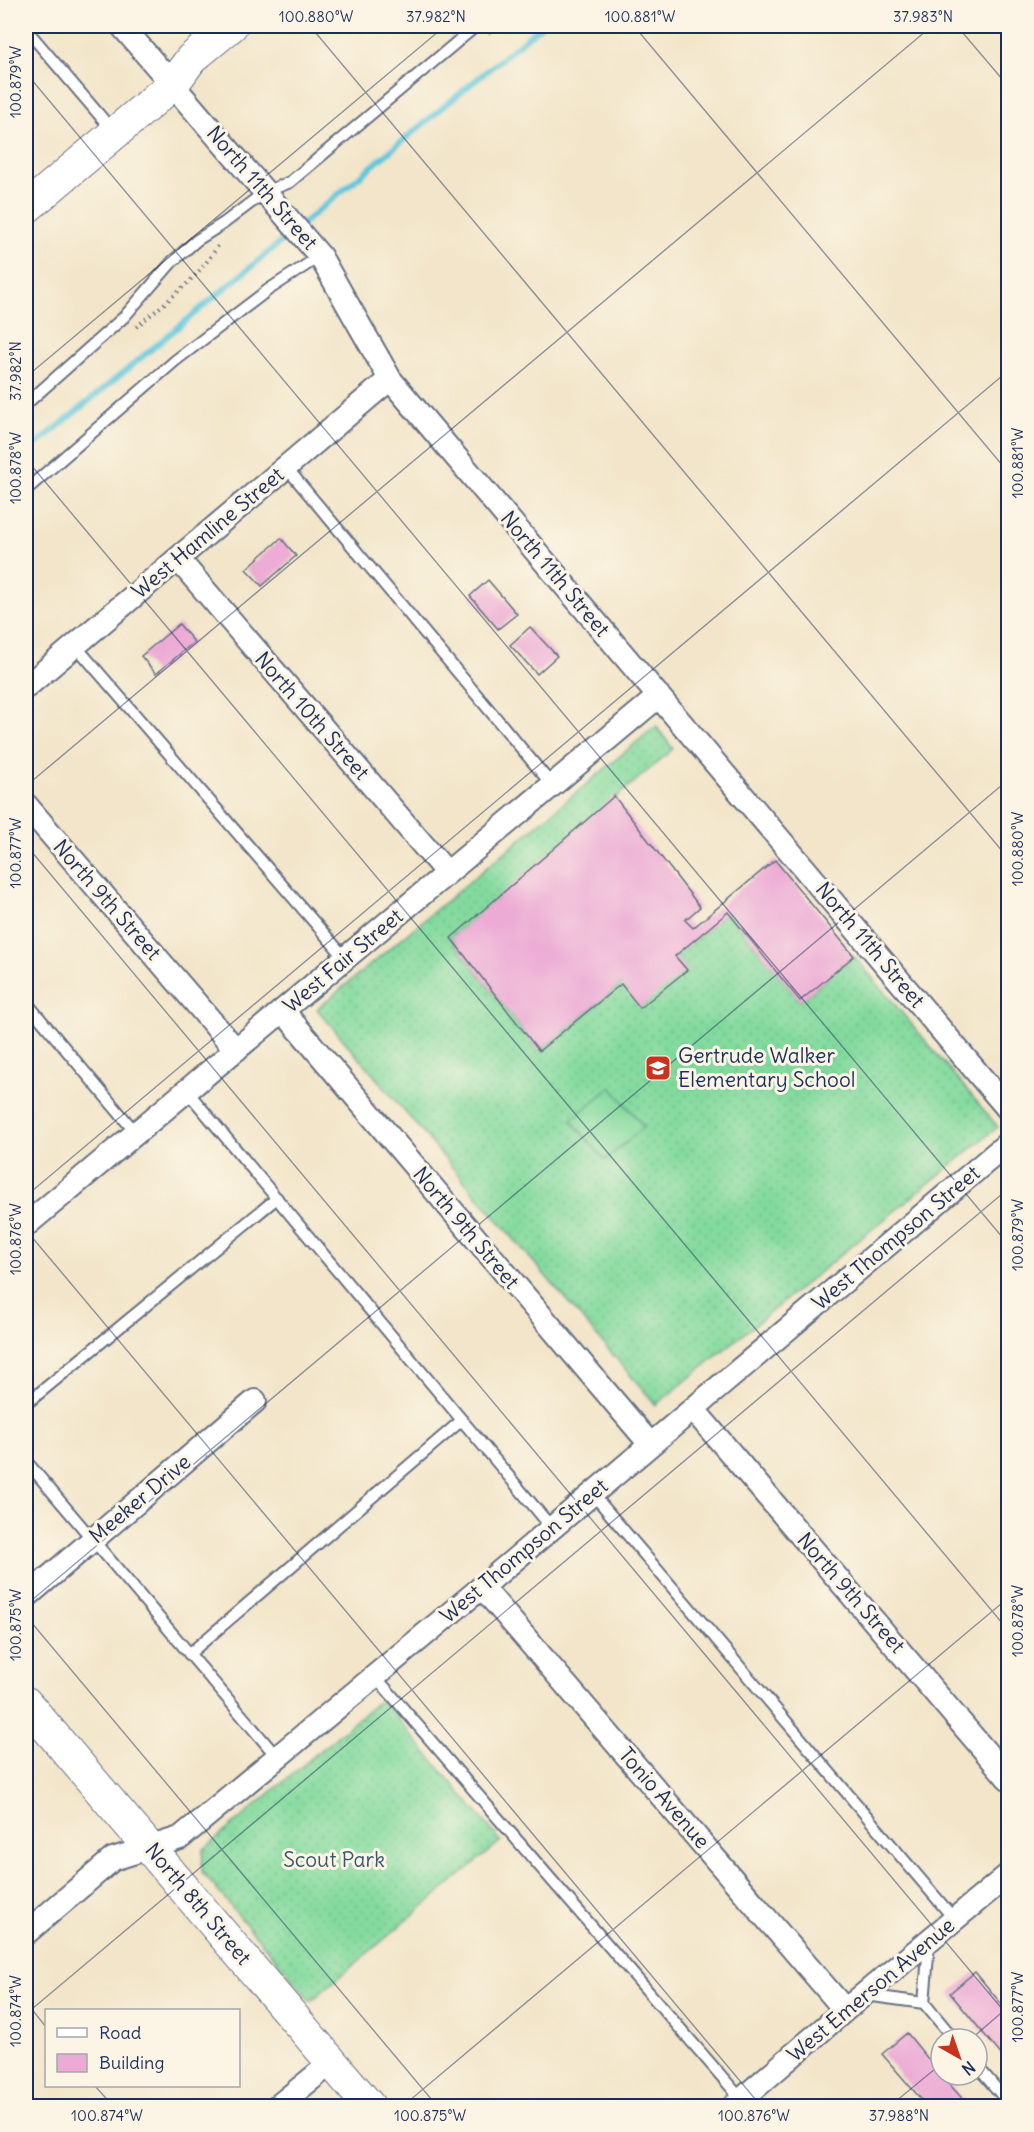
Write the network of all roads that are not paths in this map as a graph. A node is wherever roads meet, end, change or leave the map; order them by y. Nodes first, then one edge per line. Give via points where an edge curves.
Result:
1 (122, 26) edge
2 (231, 26) edge
3 (476, 26) edge
4 (26, 29) edge
5 (173, 84) junction
6 (115, 133) junction
7 (270, 198) junction
8 (26, 208) edge
9 (313, 248) junction
10 (390, 379) junction
11 (26, 404) edge
12 (286, 467) junction
13 (26, 490) edge
14 (178, 559) junction
15 (75, 645) junction
16 (26, 687) edge
17 (658, 696) junction
18 (552, 785) junction
19 (26, 805) edge
20 (447, 873) junction
21 (346, 958) junction
22 (26, 1002) edge
23 (283, 1011) junction
24 (236, 1050) junction
25 (187, 1091) junction
26 (1008, 1108) edge
27 (136, 1133) junction
28 (1008, 1143) edge
29 (277, 1198) junction
30 (26, 1225) edge
31 (255, 1401) dead end
32 (26, 1404) edge
33 (693, 1409) junction
34 (462, 1420) junction
35 (650, 1444) junction
36 (26, 1461) edge
37 (592, 1494) junction
38 (552, 1528) junction
39 (92, 1540) junction
40 (482, 1587) junction
41 (26, 1597) edge
42 (189, 1654) junction
43 (375, 1676) junction
44 (26, 1702) edge
45 (277, 1757) junction
46 (1008, 1778) edge
47 (150, 1847) junction
48 (1008, 1875) edge
49 (955, 1920) junction
50 (26, 1933) edge
51 (929, 1941) junction
52 (864, 1995) junction
53 (924, 2003) junction
54 (845, 2010) junction
55 (944, 2027) edge
56 (331, 2062) junction
57 (989, 2080) edge
58 (1006, 2100) dead end
59 (738, 2103) edge
60 (278, 2106) edge
61 (369, 2106) edge

1 - 5 street, North 11th Street
2 - 5 street via 191,59
3 - 7 lane
4 - 6 lane
5 - 6 street
5 - 7 street, North 11th Street
6 - 8 street
7 - 9 street, North 11th Street
7 - 11 lane via 197,240 172,262 124,317
9 - 10 street, North 11th Street
9 - 13 lane via 268,290 176,360
10 - 12 street, West Hamline Street
10 - 17 street, North 11th Street
12 - 14 street, West Hamline Street
12 - 18 lane
14 - 15 street, West Hamline Street
14 - 20 street, North 10th Street
15 - 16 street, West Hamline Street
15 - 21 lane
17 - 18 street, West Fair Street
17 - 26 street, North 11th Street
18 - 20 street, West Fair Street
19 - 24 street, North 9th Street
20 - 21 street, West Fair Street
21 - 23 street, West Fair Street
22 - 27 lane
23 - 24 street, West Fair Street
23 - 35 street, North 9th Street
24 - 25 street, West Fair Street
25 - 27 street, West Fair Street
25 - 29 lane
27 - 30 street, West Fair Street
28 - 33 street, West Thompson Street
29 - 32 lane
29 - 34 lane
31 - 39 street, Meeker Drive
33 - 35 street, West Thompson Street
33 - 46 street, North 9th Street
34 - 38 lane
34 - 42 lane
35 - 37 street, West Thompson Street
36 - 39 lane
37 - 38 street, West Thompson Street
37 - 49 lane
38 - 40 street, West Thompson Street
39 - 41 street, Meeker Drive
39 - 42 lane
40 - 43 street, West Thompson Street
40 - 54 street, Tonio Avenue
42 - 45 lane
43 - 45 street, West Thompson Street
43 - 59 lane
44 - 47 street, North 8th Street
45 - 47 street, West Thompson Street via 180,1838
47 - 50 street, West Thompson Street via 113,1859
47 - 56 street, North 8th Street
48 - 49 street, West Emerson Avenue
49 - 51 street, West Emerson Avenue
51 - 52 street, West Emerson Avenue
51 - 53 lane
52 - 53 lane
52 - 54 street, West Emerson Avenue
53 - 55 lane
54 - 59 street, West Emerson Avenue
56 - 60 street
56 - 61 street, North 8th Street
57 - 58 lane

